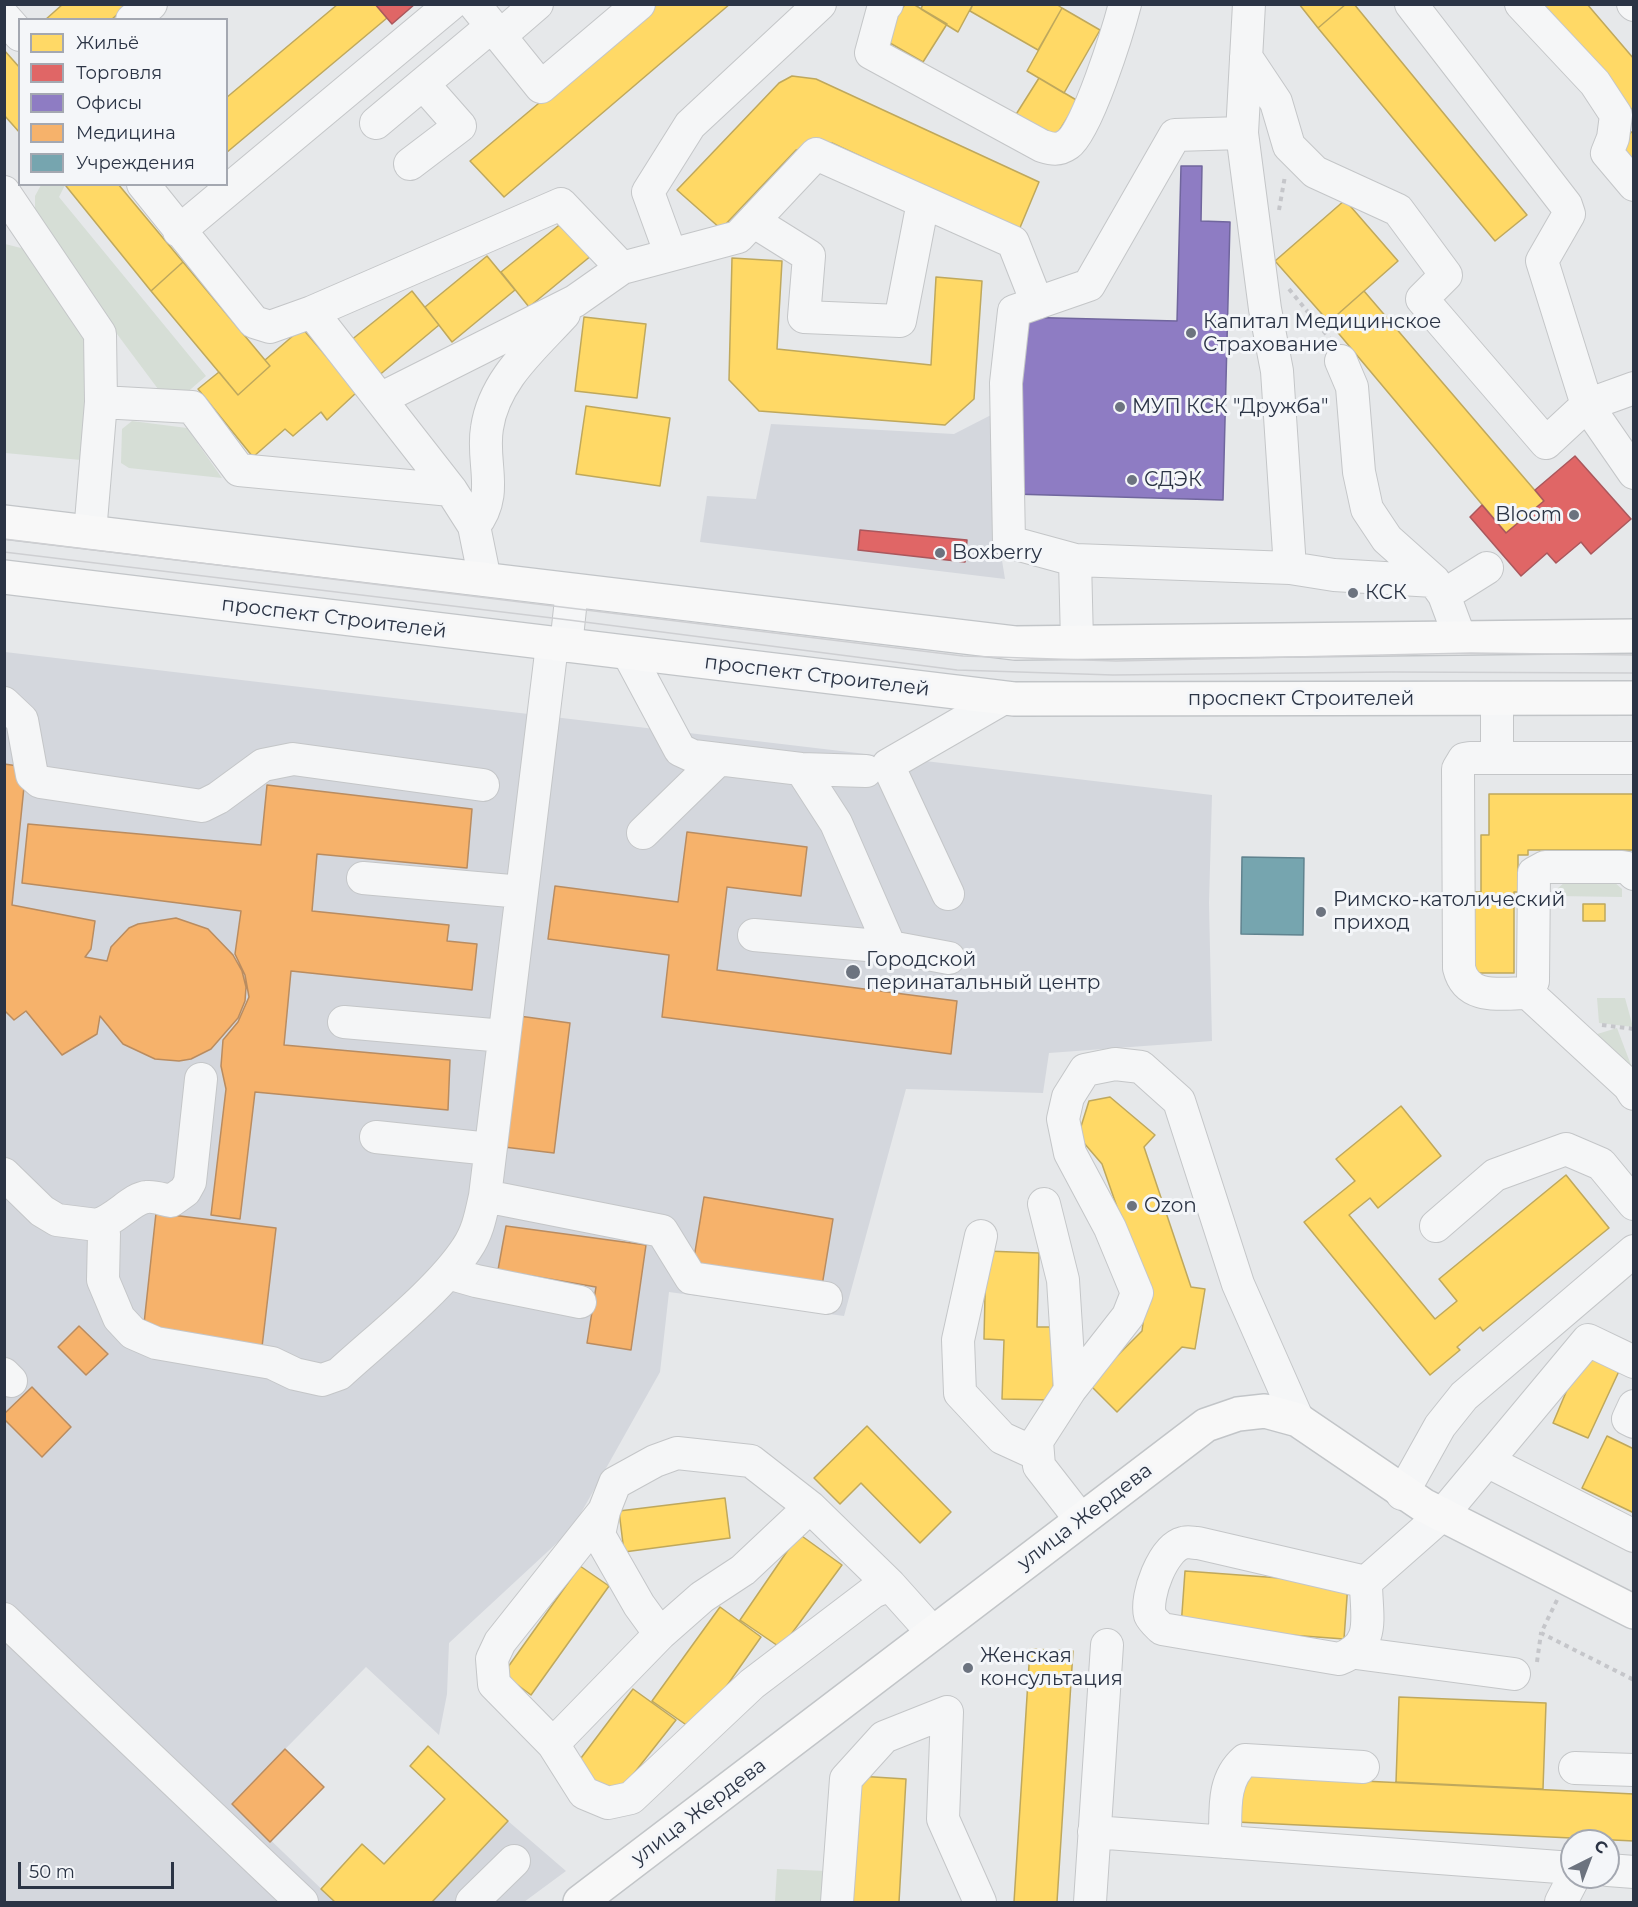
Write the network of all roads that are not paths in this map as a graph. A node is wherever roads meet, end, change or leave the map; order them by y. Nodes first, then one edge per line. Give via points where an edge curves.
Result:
1 (151, 4) edge
2 (451, 4) edge
3 (537, 4) edge
4 (639, 4) edge
5 (820, 4) edge
6 (888, 4) edge
7 (1125, 4) edge
8 (1249, 4) edge
9 (1411, 4) edge
10 (1521, 4) edge
11 (4, 17) edge
12 (134, 18) edge
13 (489, 22) edge
14 (18, 32) edge
15 (1246, 57) junction
16 (423, 84) junction
17 (376, 123) dead end
18 (1242, 133) junction
19 (410, 164) dead end
20 (1634, 185) edge
21 (145, 186) edge
22 (10, 194) edge
23 (923, 202) junction
24 (753, 221) junction
25 (179, 231) junction
26 (671, 255) junction
27 (622, 268) junction
28 (575, 301) junction
29 (1037, 303) junction
30 (312, 312) junction
31 (1341, 361) road end
32 (1634, 388) edge
33 (380, 399) junction
34 (100, 402) junction
35 (1587, 405) junction
36 (1634, 473) edge
37 (451, 490) junction
38 (4, 522) edge
39 (474, 526) junction
40 (90, 533) junction
41 (1075, 560) junction
42 (1290, 568) junction
43 (1487, 568) dead end
44 (4, 577) edge
45 (485, 580) junction
46 (1439, 588) junction
47 (572, 590) junction
48 (1634, 636) edge
49 (1460, 638) junction
50 (1077, 642) junction
51 (559, 645) junction
52 (628, 653) junction
53 (1004, 698) junction
54 (1497, 698) junction
55 (1634, 698) edge
56 (4, 703) edge
57 (1497, 758) junction
58 (1634, 758) edge
59 (719, 759) junction
60 (801, 770) junction
61 (866, 771) dead end
62 (483, 785) dead end
63 (643, 833) dead end
64 (1634, 874) edge
65 (363, 878) dead end
66 (522, 892) junction
67 (948, 894) dead end
68 (753, 935) dead end
69 (891, 947) junction
70 (949, 958) dead end
71 (1528, 993) junction
72 (344, 1022) dead end
73 (504, 1036) junction
74 (201, 1079) dead end
75 (1632, 1088) edge
76 (376, 1137) dead end
77 (490, 1149) junction
78 (4, 1174) edge
79 (485, 1196) junction
80 (1044, 1204) dead end
81 (1634, 1204) edge
82 (97, 1225) junction
83 (1436, 1226) dead end
84 (981, 1236) dead end
85 (1634, 1251) edge
86 (448, 1273) junction
87 (826, 1298) dead end
88 (579, 1302) dead end
89 (1634, 1362) edge
90 (1070, 1390) junction
91 (1634, 1406) edge
92 (1298, 1420) junction
93 (1634, 1422) edge
94 (1038, 1454) junction
95 (1488, 1461) junction
96 (1402, 1494) junction
97 (810, 1507) junction
98 (604, 1511) junction
99 (1442, 1515) junction
100 (1081, 1520) junction
101 (1634, 1536) edge
102 (1366, 1582) junction
103 (890, 1585) junction
104 (1634, 1612) edge
105 (4, 1619) edge
106 (933, 1633) junction
107 (660, 1634) junction
108 (1107, 1645) dead end
109 (1356, 1653) junction
110 (1514, 1674) dead end
111 (553, 1744) junction
112 (1362, 1767) dead end
113 (1575, 1768) dead end
114 (1634, 1770) edge
115 (1094, 1832) junction
116 (1225, 1842) junction
117 (513, 1861) dead end
118 (1560, 1867) edge
119 (302, 1902) edge
120 (472, 1902) edge
121 (580, 1902) edge
122 (837, 1902) edge
123 (980, 1902) edge
124 (1090, 1902) edge

1 - 12 street
2 - 25 street
3 - 13 street
4 - 13 street via 541,87
5 - 26 street via 690,125 648,192
6 - 7 street via 871,53 1055,150 1079,133 1115,45
8 - 15 street
9 - 35 street via 1566,205 1569,214 1542,261
10 - 20 street via 1595,83 1616,115 1606,153
11 - 14 street
13 - 16 street
15 - 18 street
15 - 35 street via 1276,102 1289,146 1315,172 1398,210 1446,275 1422,299 1546,443
16 - 17 street
16 - 19 street via 460,126
18 - 29 street via 1175,135 1089,285
18 - 42 street via 1277,370
21 - 25 street
22 - 34 street via 100,334
23 - 24 street via 816,154
23 - 24 street via 900,321 804,317 809,256
23 - 29 street via 1013,242
24 - 26 street via 738,237
25 - 30 street via 254,322 270,327
26 - 27 street
27 - 28 street
27 - 30 street via 561,204
28 - 33 street
28 - 39 street via 515,366 499,392 487,428 487,509
29 - 41 street via 1014,311 1005,383 1009,542
30 - 33 street
31 - 46 street via 1352,387 1359,472 1367,509 1387,539
32 - 35 street
33 - 37 street
34 - 37 street via 192,407 239,470
34 - 40 street
35 - 36 street
37 - 39 street
38 - 40 main road
39 - 45 street
40 - 45 main road
41 - 42 street
41 - 50 street
42 - 46 street
43 - 46 street
44 - 51 main road, проспект Строителей
45 - 47 main road
46 - 49 street
47 - 50 main road via 1015,643
47 - 51 street
48 - 49 main road
49 - 50 main road
51 - 52 main road, проспект Строителей
51 - 66 street
52 - 53 main road, проспект Строителей
52 - 59 street via 680,750
53 - 54 main road, проспект Строителей
53 - 67 street via 888,765
54 - 55 main road, проспект Строителей
54 - 57 street
56 - 62 street via 21,720 32,775 40,782 202,806 263,765 293,759
57 - 58 street
57 - 71 street via 1464,759 1458,769 1459,968 1462,980 1482,993
59 - 60 street
59 - 63 street
60 - 61 street
60 - 69 street via 836,822
64 - 71 street via 1622,867 1545,867 1534,873 1533,981
65 - 66 street
66 - 73 street
68 - 69 street
69 - 70 street
71 - 75 street
72 - 73 street
73 - 77 street
74 - 82 street via 190,1182 185,1191 171,1202 149,1196 136,1200 112,1221
76 - 77 street
77 - 79 street
78 - 82 street via 42,1211 57,1220
79 - 86 street via 478,1227
79 - 87 street via 662,1231 691,1278
80 - 90 street via 1063,1280
81 - 83 street via 1601,1164 1566,1149 1495,1175
82 - 86 street via 104,1234 103,1280 119,1318 133,1333 156,1343 272,1363 295,1374 322,1380 339,1374
84 - 94 street via 958,1340 960,1393 1002,1438
85 - 96 street via 1464,1396 1440,1426
86 - 88 street
89 - 95 street via 1588,1340
90 - 92 street via 1128,1316 1137,1293 1110,1228 1070,1153 1063,1119 1068,1097 1085,1070 1115,1064 1141,1067 1179,1101 1238,1284
90 - 94 street via 1037,1441
91 - 93 street via 1628,1419
92 - 96 main road, улица Жердева
92 - 100 main road, улица Жердева via 1265,1411 1238,1414 1206,1425
94 - 100 street via 1039,1466
95 - 99 street
95 - 101 street
96 - 99 main road, улица Жердева
97 - 98 street via 750,1461 676,1453 615,1483
97 - 103 street
97 - 107 street via 743,1570 702,1597
98 - 107 street via 599,1535
98 - 111 street via 513,1624 492,1659 494,1684
99 - 102 street
99 - 104 main road, улица Жердева
100 - 106 main road, улица Жердева
102 - 109 street via 1366,1639
102 - 109 street via 1184,1542 1162,1561 1149,1601 1151,1617 1162,1629 1339,1659
103 - 106 street
103 - 111 street via 873,1592 752,1684 631,1798 608,1803 584,1793
105 - 119 street
106 - 121 main road, улица Жердева
107 - 111 street
108 - 115 street
109 - 110 street
112 - 116 street via 1245,1760 1234,1770 1228,1786
113 - 114 street
115 - 116 street
115 - 124 street
116 - 118 street
117 - 120 street
122 - 123 street via 846,1779 884,1737 947,1712 943,1819

